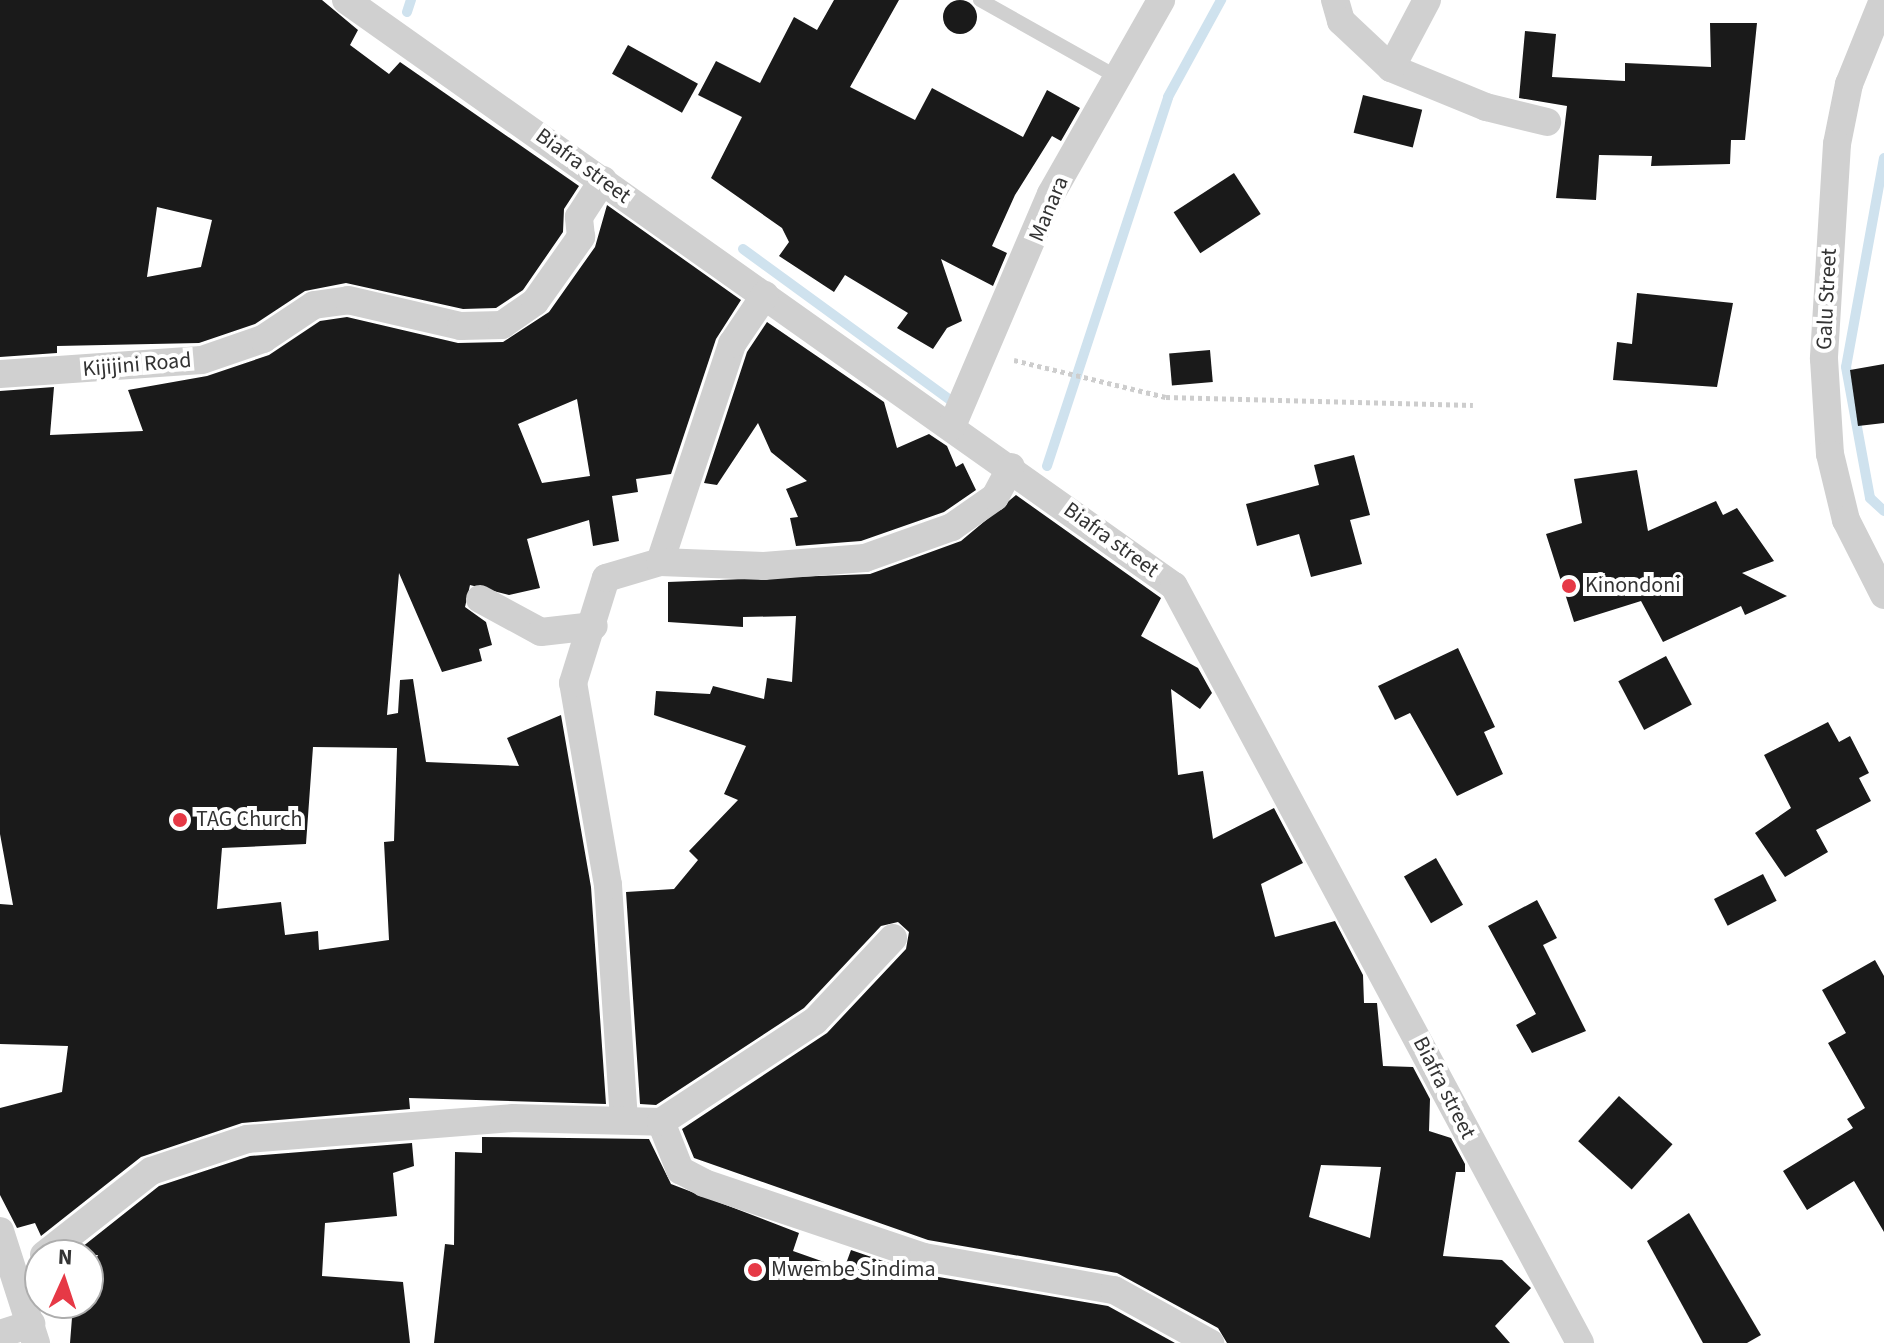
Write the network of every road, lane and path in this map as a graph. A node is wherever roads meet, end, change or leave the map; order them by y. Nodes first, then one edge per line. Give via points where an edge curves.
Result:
1 (980, 0) edge
2 (1161, 0) edge
3 (1335, 0) edge
4 (1427, 0) edge
5 (1883, 0) edge
6 (364, 4) edge
7 (1391, 68) junction
8 (1117, 77) junction
9 (1547, 122) dead end
10 (603, 180) junction
11 (765, 295) junction
12 (986, 353) junction
13 (0, 374) edge
14 (1473, 405) dead end
15 (952, 426) junction
16 (1011, 467) junction
17 (660, 562) junction
18 (1884, 595) edge
19 (480, 599) dead end
20 (594, 626) junction
21 (893, 938) dead end
22 (624, 1120) junction
23 (661, 1122) junction
24 (0, 1231) edge
25 (65, 1239) edge
26 (24, 1273) edge
27 (16, 1280) junction
28 (34, 1333) edge
29 (0, 1334) edge
30 (1210, 1343) edge
31 (1580, 1343) edge

1 - 8 lane
2 - 8 street, Manara
3 - 7 street via 1341,21
4 - 7 street
5 - 18 street, Galu Street via 1849,84 1837,144 1824,359 1830,454 1846,520
6 - 10 street, Biafra street
7 - 9 street via 1471,102
8 - 12 street, Manara via 1051,194
10 - 11 street, Biafra street
10 - 13 street, Kijijini Road via 579,217 581,237 573,249 535,302 502,325 461,326 348,300 314,305 263,339 202,360
11 - 15 street, Biafra street
11 - 17 street via 732,344
12 - 14 path via 1166,397
12 - 15 street, Manara
15 - 16 street, Biafra street
16 - 17 street via 995,497 952,527 865,558 764,566
16 - 31 street, Biafra street via 1174,586
17 - 20 street via 606,578
19 - 20 street via 541,632
20 - 22 street via 573,683 608,885
21 - 23 street via 815,1021
22 - 23 street
22 - 25 street via 436,1121 247,1139 151,1171
23 - 30 street via 680,1170 704,1183 924,1257 1114,1290
24 - 27 street
26 - 27 street
27 - 28 street
28 - 29 street

